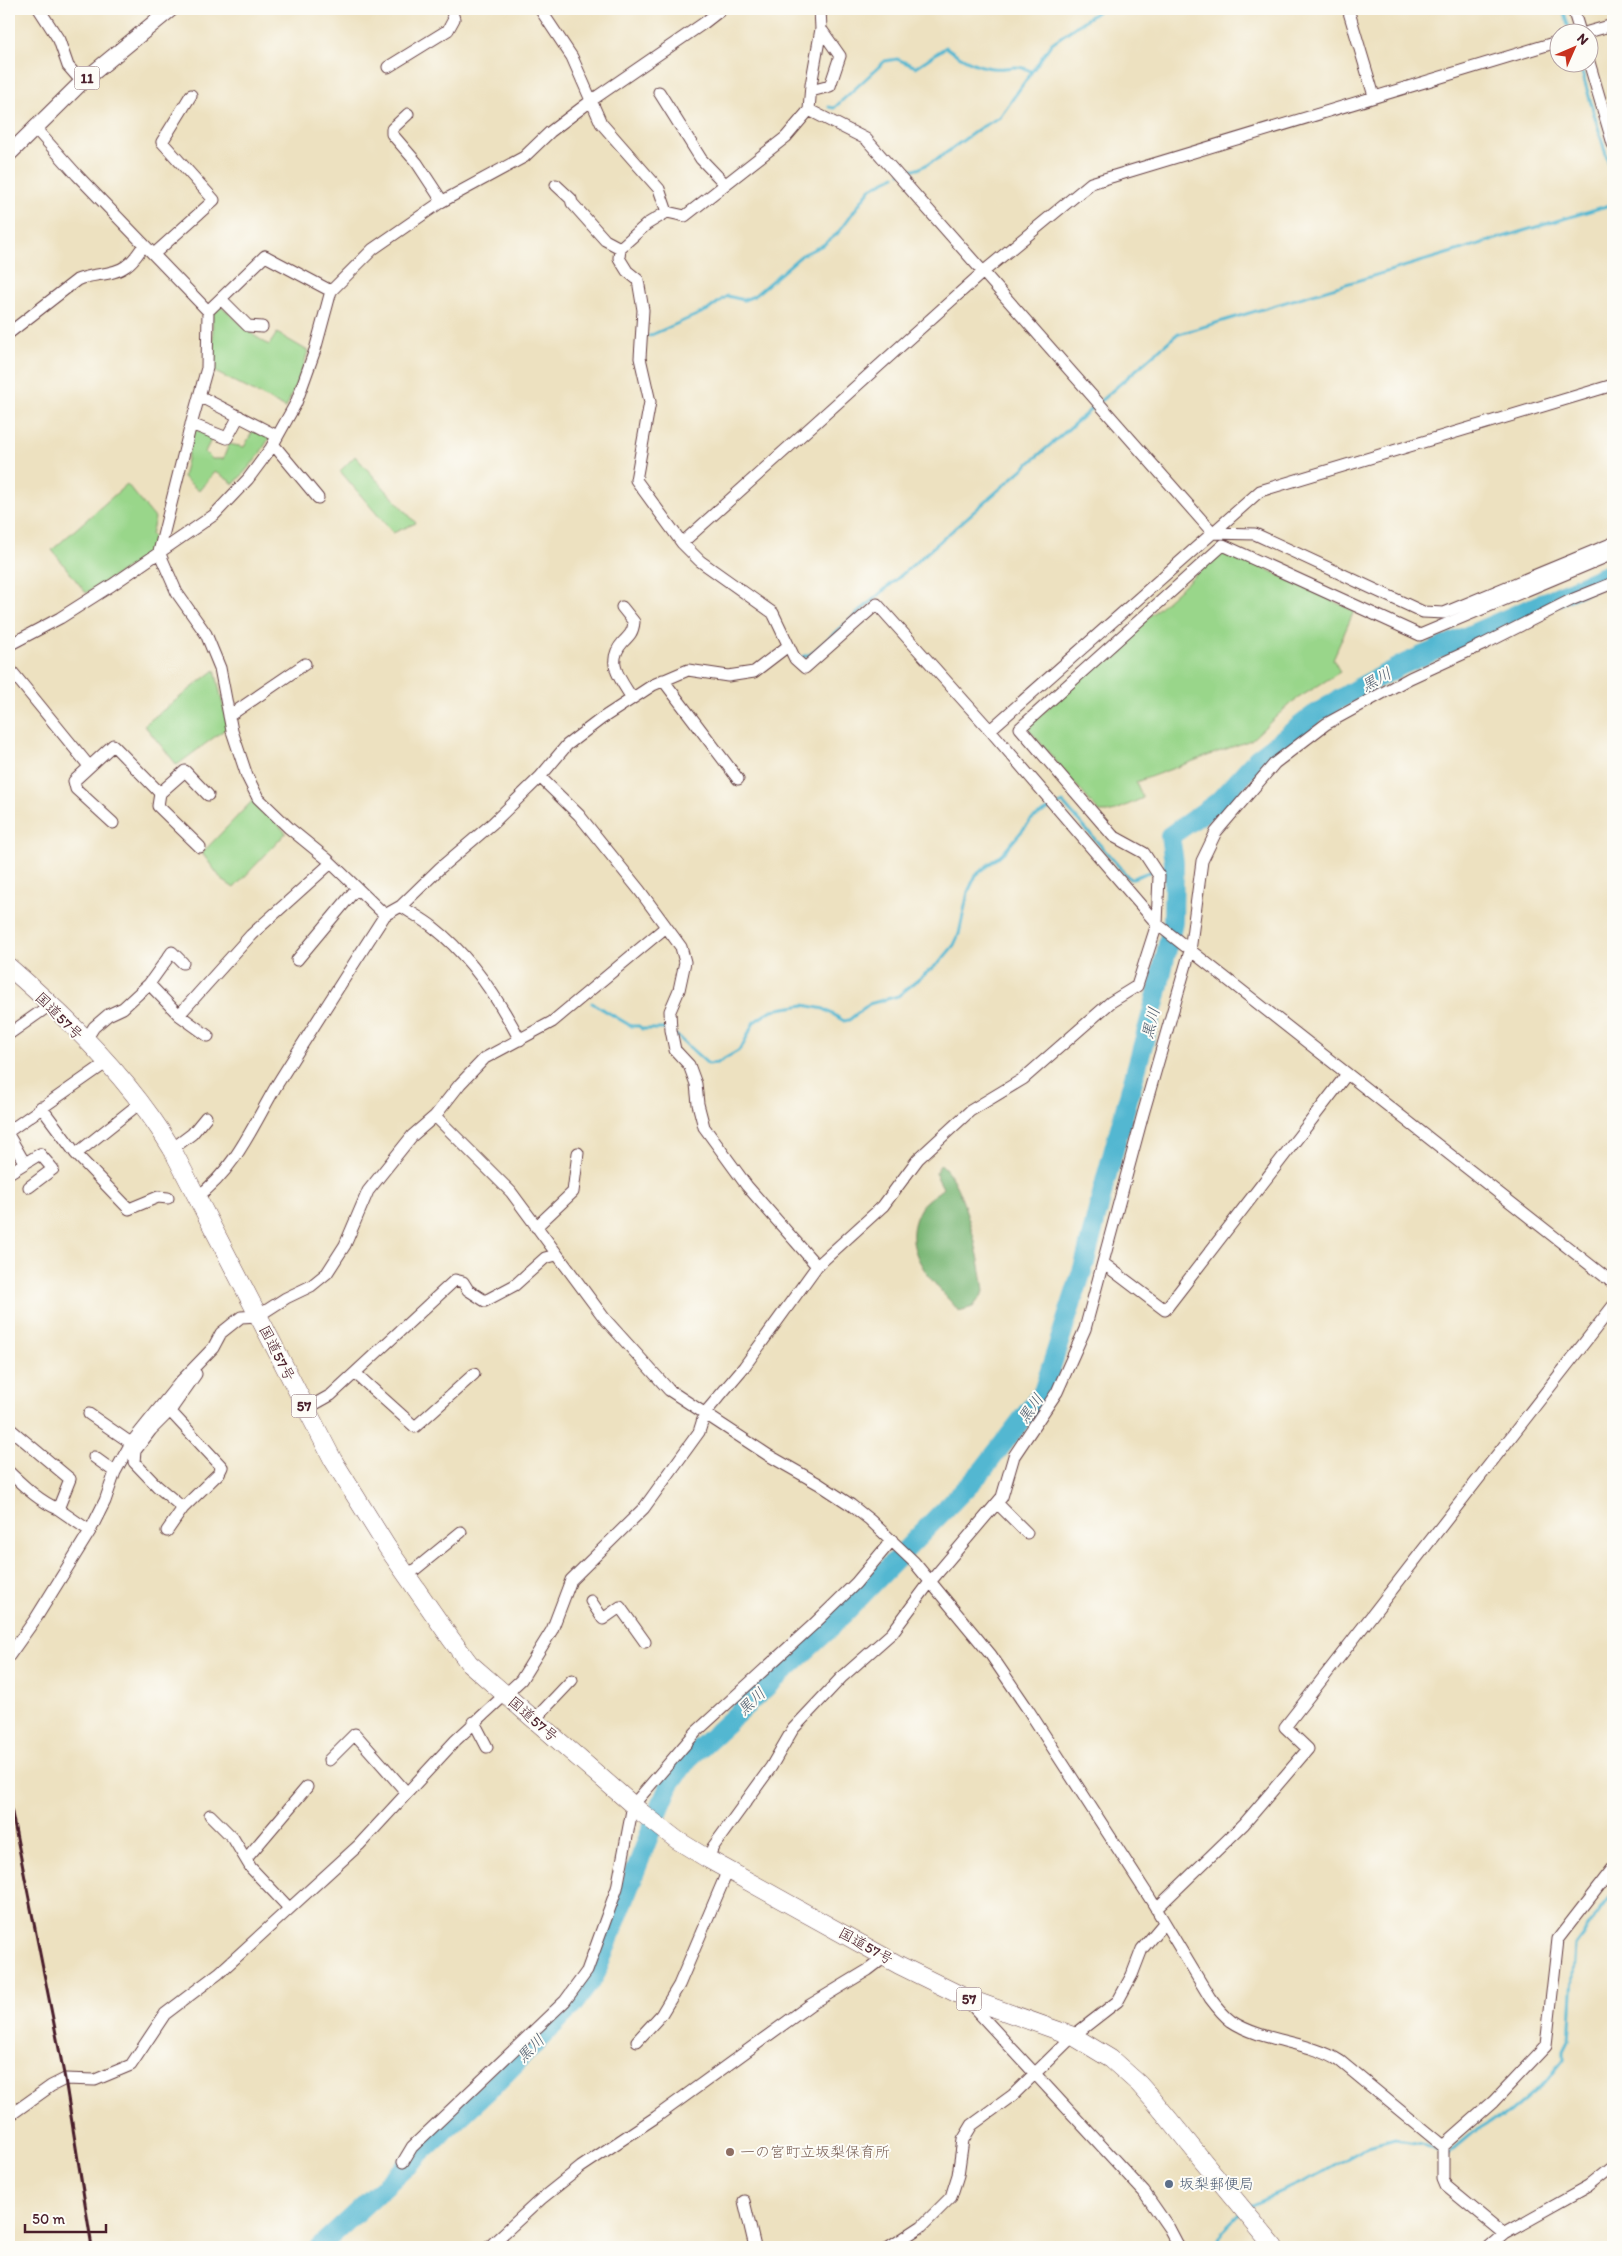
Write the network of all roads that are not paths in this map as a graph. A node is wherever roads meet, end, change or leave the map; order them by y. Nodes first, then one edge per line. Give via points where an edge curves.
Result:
1 (39, 9) edge
2 (171, 9) edge
3 (450, 9) edge
4 (540, 9) edge
5 (722, 9) edge
6 (820, 9) edge
7 (1348, 9) edge
8 (1573, 9) edge
9 (1577, 22) edge
10 (1613, 25) edge
11 (1600, 29) edge
12 (821, 30) junction
13 (1550, 44) edge
14 (388, 67) dead end
15 (1592, 72) edge
16 (82, 82) junction
17 (811, 91) junction
18 (659, 92) dead end
19 (191, 95) dead end
20 (1374, 96) junction
21 (592, 100) junction
22 (809, 110) junction
23 (408, 114) dead end
24 (34, 127) junction
25 (1613, 144) edge
26 (9, 154) edge
27 (725, 184) junction
28 (556, 185) dead end
29 (442, 201) junction
30 (667, 212) junction
31 (144, 245) junction
32 (620, 248) junction
33 (154, 254) junction
34 (983, 272) junction
35 (331, 291) junction
36 (221, 299) junction
37 (208, 311) junction
38 (262, 327) dead end
39 (9, 332) edge
40 (1613, 385) edge
41 (199, 396) junction
42 (239, 416) junction
43 (191, 424) junction
44 (275, 440) junction
45 (318, 498) dead end
46 (1213, 533) junction
47 (682, 543) junction
48 (1613, 543) edge
49 (158, 552) junction
50 (1613, 554) edge
51 (1613, 583) edge
52 (622, 607) dead end
53 (9, 645) edge
54 (788, 646) junction
55 (306, 664) dead end
56 (9, 668) edge
57 (663, 680) junction
58 (632, 698) junction
59 (229, 716) junction
60 (990, 730) junction
61 (89, 766) junction
62 (540, 777) junction
63 (738, 779) dead end
64 (160, 793) junction
65 (208, 795) dead end
66 (113, 823) dead end
67 (200, 847) dead end
68 (330, 862) junction
69 (356, 888) junction
70 (401, 906) junction
71 (385, 915) junction
72 (1156, 924) junction
73 (666, 927) junction
74 (1190, 951) junction
75 (297, 960) dead end
76 (182, 963) dead end
77 (9, 967) edge
78 (149, 984) junction
79 (50, 1005) junction
80 (180, 1015) junction
81 (9, 1034) edge
82 (208, 1036) dead end
83 (520, 1040) junction
84 (84, 1041) junction
85 (106, 1063) junction
86 (1347, 1074) junction
87 (140, 1102) junction
88 (41, 1107) junction
89 (436, 1116) junction
90 (206, 1117) dead end
91 (9, 1131) edge
92 (9, 1136) edge
93 (172, 1149) junction
94 (578, 1152) dead end
95 (76, 1154) junction
96 (24, 1162) junction
97 (9, 1173) edge
98 (29, 1187) dead end
99 (197, 1197) junction
100 (168, 1198) dead end
101 (536, 1226) junction
102 (556, 1255) junction
103 (1104, 1263) junction
104 (817, 1266) junction
105 (1613, 1283) edge
106 (1613, 1306) edge
107 (258, 1316) junction
108 (212, 1348) junction
109 (355, 1373) junction
110 (474, 1374) dead end
111 (306, 1410) junction
112 (170, 1411) junction
113 (705, 1413) junction
114 (89, 1414) dead end
115 (9, 1428) edge
116 (131, 1443) junction
117 (94, 1457) dead end
118 (9, 1472) edge
119 (115, 1472) junction
120 (996, 1503) junction
121 (58, 1508) junction
122 (183, 1508) junction
123 (1025, 1525) dead end
124 (167, 1530) dead end
125 (90, 1531) junction
126 (461, 1532) dead end
127 (892, 1540) junction
128 (407, 1576) junction
129 (930, 1582) junction
130 (591, 1601) dead end
131 (645, 1642) dead end
132 (9, 1656) edge
133 (572, 1680) dead end
134 (504, 1694) junction
135 (534, 1720) junction
136 (474, 1722) junction
137 (487, 1747) dead end
138 (329, 1760) dead end
139 (307, 1786) dead end
140 (407, 1793) junction
141 (638, 1809) junction
142 (210, 1815) dead end
143 (246, 1860) junction
144 (708, 1860) junction
145 (1613, 1868) edge
146 (728, 1870) junction
147 (289, 1908) junction
148 (1156, 1908) junction
149 (1164, 1923) junction
150 (884, 1957) junction
151 (964, 1997) junction
152 (1073, 2036) junction
153 (638, 2041) dead end
154 (1035, 2073) junction
155 (9, 2116) edge
156 (1443, 2146) junction
157 (403, 2162) dead end
158 (1613, 2167) edge
159 (744, 2201) dead end
160 (1504, 2234) junction
161 (489, 2247) edge
162 (755, 2247) edge
163 (890, 2247) edge
164 (1179, 2247) edge
165 (1274, 2247) edge
166 (1490, 2247) edge

1 - 16 street via 59,40 68,66
2 - 16 main road, 11
3 - 14 street via 454,19 448,30
4 - 21 street via 572,57
5 - 21 street
6 - 12 street
7 - 20 street
8 - 9 street
10 - 11 street
12 - 17 street
12 - 17 street via 840,56 830,86
13 - 20 street
15 - 25 street
16 - 24 main road, 11
17 - 22 street
18 - 27 street via 701,158
19 - 33 street via 162,142 214,200
20 - 34 street via 1091,183
21 - 29 street via 524,157
21 - 30 street via 601,123 659,189
22 - 27 street via 786,137
22 - 34 street via 866,139
23 - 29 street via 392,129 392,134 417,163
24 - 26 main road, 11
24 - 31 street
27 - 30 street via 685,216
28 - 32 street via 605,240
29 - 35 street via 374,249
30 - 32 street via 647,224
31 - 33 street
31 - 39 street via 125,268 77,280
32 - 47 street via 619,258 638,280 644,310 640,358 650,402 636,480
33 - 37 street
34 - 46 street
34 - 47 street
35 - 36 street via 265,256
35 - 44 street via 296,402
36 - 37 street
36 - 38 street via 248,326
37 - 41 street via 207,368
40 - 46 street via 1260,491
41 - 42 street
41 - 43 street
42 - 43 street via 227,438
42 - 44 street
43 - 49 street
44 - 45 street
44 - 49 street via 248,479 214,515
46 - 48 street via 1255,534 1423,612 1444,613
46 - 60 street
47 - 54 street via 700,561 773,612
49 - 53 street via 67,613
49 - 59 street via 177,593 206,634 220,668
50 - 72 street via 1420,635 1223,545 1020,728 1113,836 1144,853 1159,876
51 - 74 street via 1571,600 1366,700 1326,724 1275,763 1216,832 1202,861
52 - 58 street via 634,622 633,632 618,648 615,671
54 - 57 street via 754,672 728,676 688,670
54 - 60 street via 805,668 877,604
55 - 59 street
56 - 61 street
57 - 58 street
57 - 63 street
58 - 62 street via 568,745
59 - 68 street via 247,776 258,798
60 - 72 street
61 - 64 street via 113,745
61 - 66 street via 74,781 76,789
62 - 70 street
62 - 73 street via 579,815
64 - 65 street via 185,771
64 - 67 street via 158,806
68 - 69 street
68 - 80 street via 251,935
69 - 71 street
69 - 75 street
70 - 71 street
70 - 83 street via 450,944 487,986
71 - 99 street via 278,1083 240,1151 220,1178
72 - 74 street
72 - 104 street via 1137,986 1111,1002 1023,1079 970,1111 918,1159 883,1206
73 - 83 street via 552,1022
73 - 104 street via 681,947 685,962 670,1011 671,1030 675,1050 690,1065 704,1127 747,1186
74 - 86 street
74 - 103 street
76 - 78 street via 172,952
77 - 79 highway, 国道57号 / 57
78 - 80 street
78 - 84 street via 123,1008 108,1014
79 - 81 street
79 - 84 highway, 国道57号 / 57
80 - 82 street
83 - 89 street via 485,1058
84 - 85 highway, 国道57号 / 57
85 - 87 highway, 国道57号 / 57
85 - 88 street
86 - 103 street via 1165,1310
86 - 105 street
87 - 93 highway, 国道57号 / 57
87 - 95 street
88 - 91 street
88 - 95 street
89 - 101 street via 511,1192
89 - 107 street via 412,1136 368,1191 341,1252 327,1273 311,1286
90 - 93 street via 192,1134
92 - 96 street
93 - 99 highway, 国道57号 / 57
94 - 101 street via 573,1192
95 - 100 street via 129,1209 158,1197
96 - 97 street
96 - 98 street via 40,1154 53,1169
99 - 107 highway, 国道57号 / 57
101 - 102 street
102 - 109 street via 545,1258 515,1285 486,1301 468,1290 463,1282 455,1280
102 - 113 street via 638,1358 669,1390
103 - 120 street via 1081,1338 1057,1392 1014,1456 1002,1497
104 - 113 street via 744,1366
106 - 148 street via 1286,1727 1308,1748 1244,1824
107 - 108 street via 241,1317 222,1333
107 - 111 highway, 国道57号 / 57
108 - 112 street
108 - 116 street
109 - 110 street via 415,1427
109 - 111 street
111 - 128 highway, 国道57号 / 57 via 364,1512
112 - 122 street via 135,1451 134,1462
112 - 122 street via 222,1467 220,1473
113 - 127 street via 851,1505
113 - 134 street via 699,1432 644,1508 571,1580 552,1630 521,1680
114 - 116 street
115 - 121 street via 70,1479
116 - 119 street
117 - 119 street
118 - 121 street via 32,1494
119 - 125 street
120 - 123 street
120 - 129 street
121 - 125 street
122 - 124 street
125 - 132 street
126 - 128 street
127 - 129 street
127 - 141 street via 856,1583 696,1732
128 - 134 highway, 国道57号 / 57 via 459,1650
129 - 144 street via 892,1633 841,1678 793,1729 771,1767 713,1847
129 - 148 street via 999,1667
130 - 131 street via 603,1618 620,1607
133 - 135 street
134 - 135 highway, 国道57号 / 57
134 - 136 street
135 - 141 highway, 国道57号 / 57
136 - 137 street
136 - 140 street
138 - 140 street via 355,1734
139 - 143 street
140 - 147 street via 359,1845
141 - 144 highway, 国道57号 / 57
141 - 157 street via 617,1888 588,1971 565,2001 412,2147
142 - 143 street via 233,1838
143 - 147 street
144 - 146 highway, 国道57号 / 57
145 - 156 street via 1558,1939 1546,2046 1493,2102
146 - 150 highway, 国道57号 / 57
146 - 153 street via 679,1984 661,2014
147 - 155 street via 220,1973 164,2014 131,2065 95,2080 65,2079
148 - 149 street
149 - 152 street via 1142,1948 1118,2001
149 - 156 street via 1210,1998 1232,2022 1287,2043 1328,2053
150 - 151 highway, 国道57号 / 57
150 - 161 street via 581,2167
151 - 152 highway, 国道57号 / 57
151 - 154 street
152 - 154 street
152 - 165 highway, 国道57号 / 57 via 1111,2059 1139,2084
154 - 163 street via 1013,2095 972,2125 963,2140 955,2189 946,2204 922,2226
154 - 164 street via 1144,2192
156 - 160 street via 1446,2186
158 - 160 street via 1588,2186
159 - 162 street
160 - 166 street

